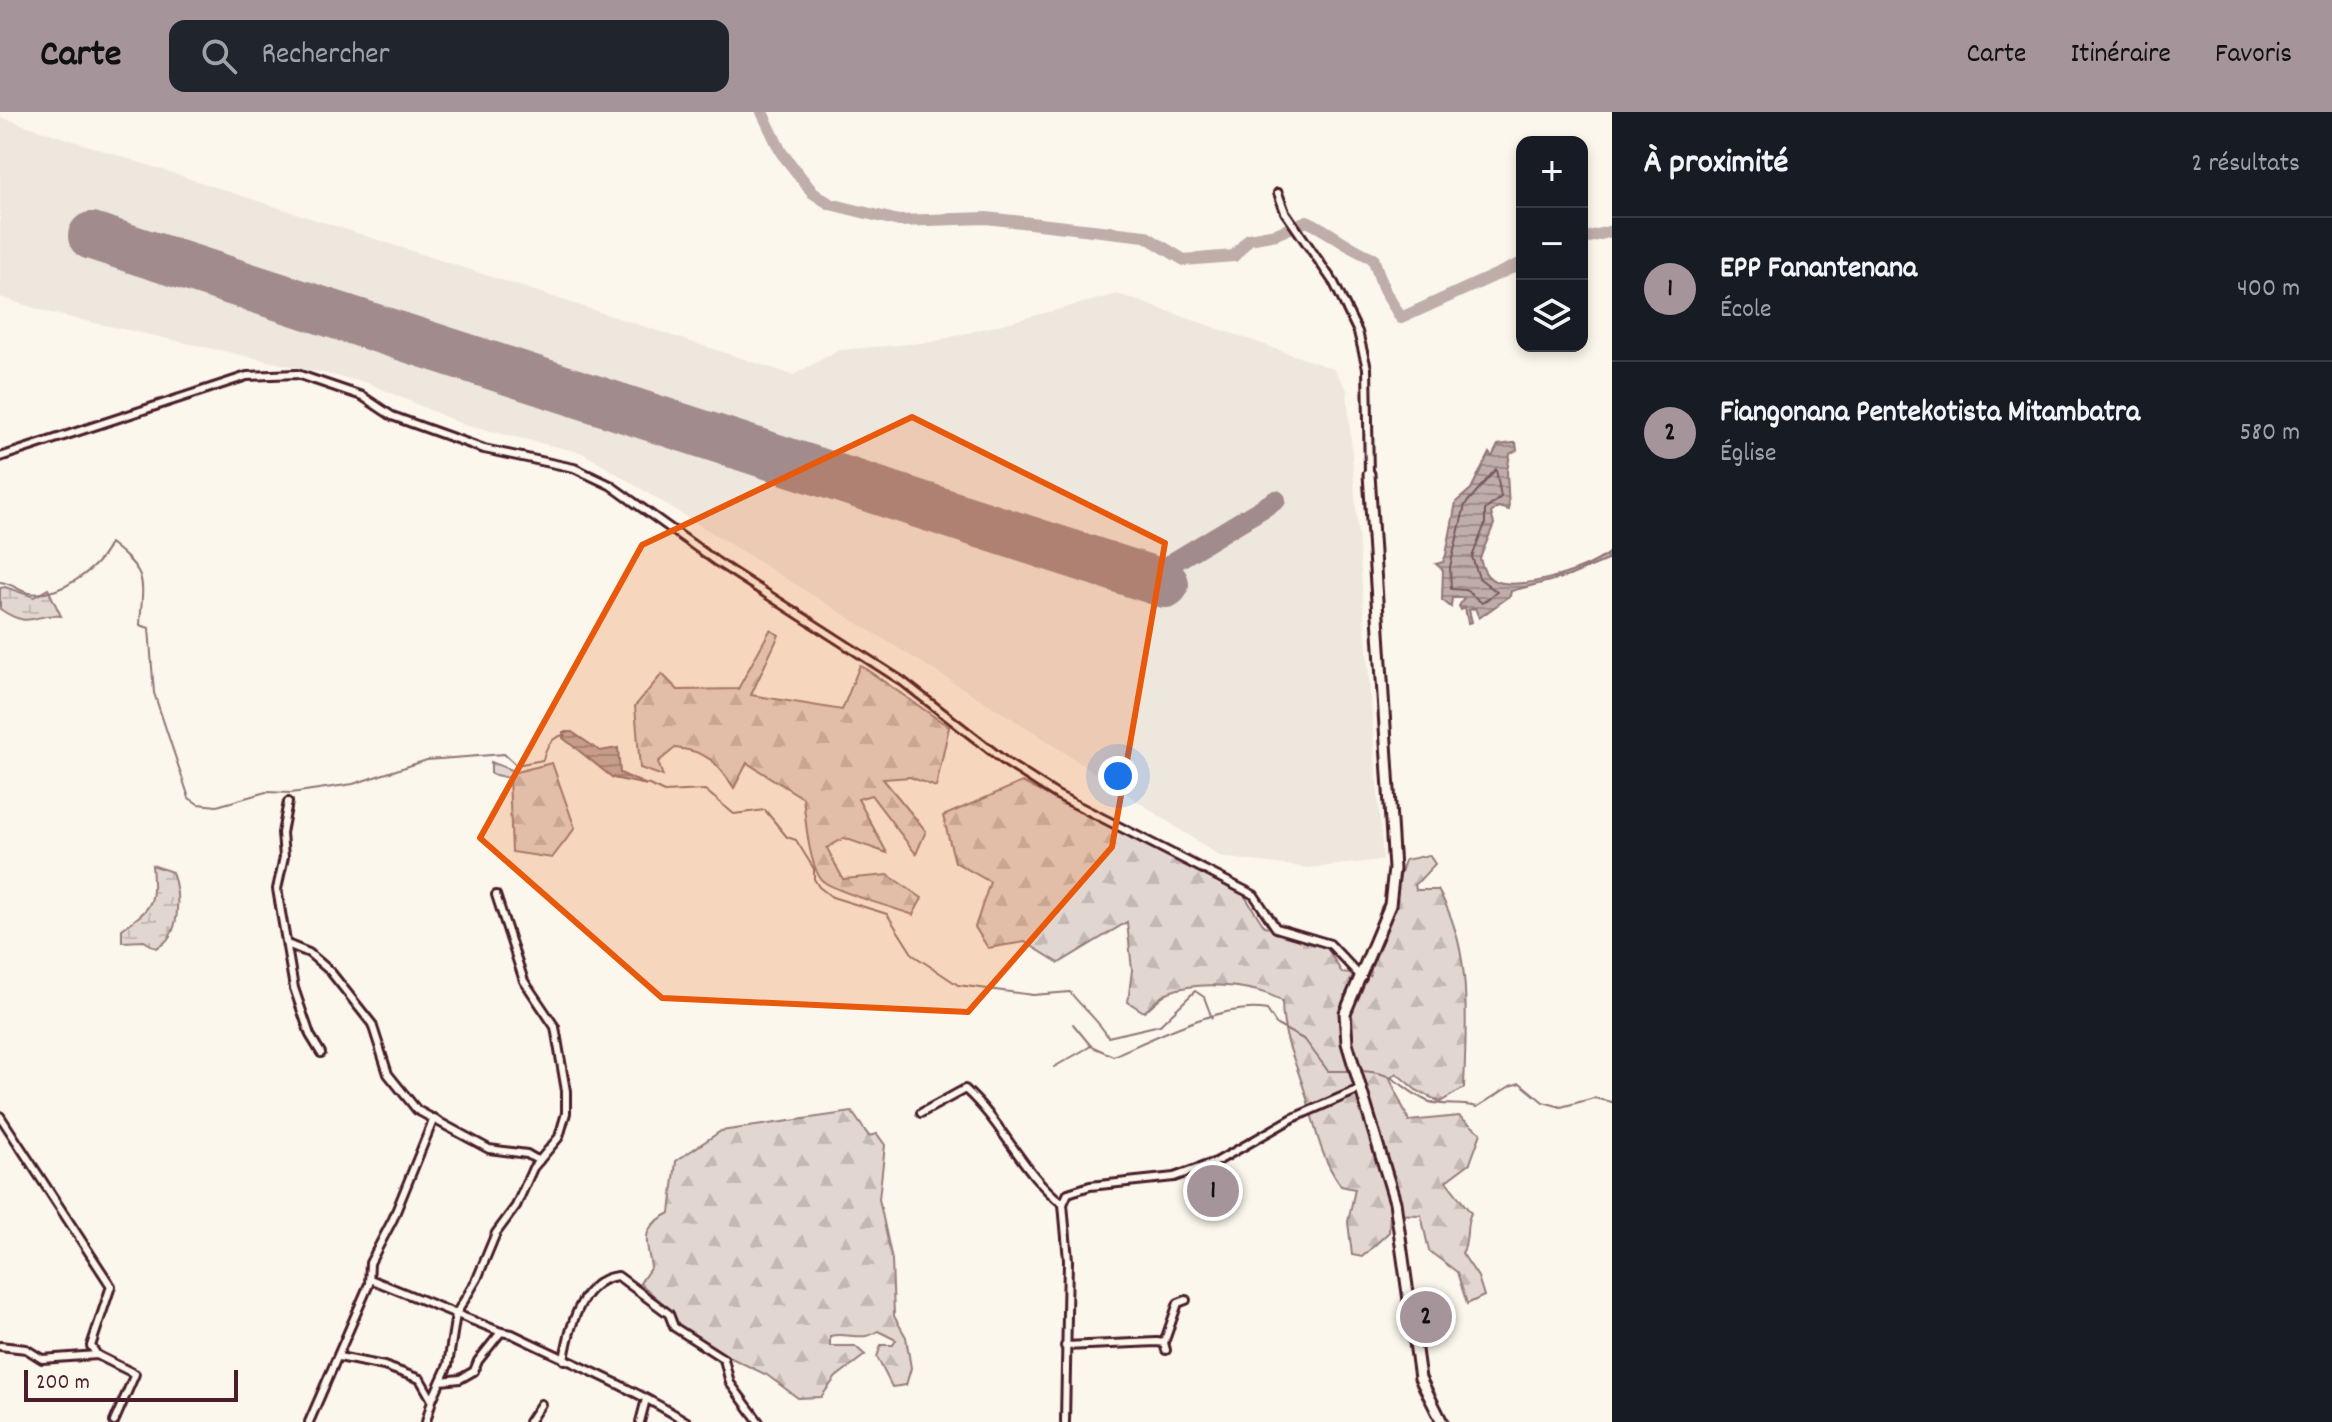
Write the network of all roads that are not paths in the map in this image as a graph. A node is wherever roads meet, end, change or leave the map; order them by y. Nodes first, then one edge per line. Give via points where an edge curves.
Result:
1 (1278, 193) dead end
2 (0, 457) edge
3 (1369, 474) joint
4 (288, 802) dead end
5 (496, 895) dead end
6 (287, 944) junction
7 (1362, 978) junction
8 (321, 1053) dead end
9 (1359, 1085) junction
10 (921, 1113) dead end
11 (0, 1116) edge
12 (434, 1118) junction
13 (539, 1161) junction
14 (1063, 1204) junction
15 (370, 1279) junction
16 (1186, 1300) dead end
17 (456, 1314) junction
18 (501, 1332) junction
19 (0, 1346) edge
20 (1065, 1346) junction
21 (97, 1355) junction
22 (339, 1357) junction
23 (564, 1360) junction
24 (441, 1381) junction
25 (646, 1399) junction
26 (432, 1400) junction
27 (541, 1404) dead end
28 (114, 1422) edge
29 (309, 1422) edge
30 (426, 1422) edge
31 (529, 1422) edge
32 (640, 1422) edge
33 (687, 1422) edge
34 (759, 1422) edge
35 (1065, 1422) edge
36 (1442, 1422) edge

1 - 3 street via 1358,332 1367,368
2 - 7 street via 247,376 297,374 484,449 574,468 610,485 717,562 902,681 1007,763 1057,795 1254,895 1276,928 1330,944
3 - 7 street via 1394,869 1390,905
4 - 6 street via 277,889
5 - 13 street via 524,981 555,1027 562,1064 566,1113 559,1137
6 - 8 street via 294,988
6 - 12 street via 309,953 330,971 372,1024 388,1074 417,1110
7 - 9 street via 1345,1013 1350,1061
9 - 14 street via 1216,1162 1174,1177 1090,1186 1068,1193
9 - 36 street via 1395,1202 1420,1378
10 - 14 street via 965,1089 991,1114 1043,1189
11 - 21 street via 111,1286 91,1346
12 - 13 street via 489,1149 527,1154
12 - 15 street via 370,1263
13 - 17 street
14 - 20 street via 1068,1260
15 - 17 street
15 - 22 street
16 - 20 street via 1178,1303 1165,1347 1098,1342
17 - 18 street
17 - 24 street
18 - 23 street
18 - 24 street via 474,1371
19 - 21 street via 26,1349 42,1359
20 - 35 street
21 - 28 street via 135,1374
22 - 26 street via 413,1375 429,1389
22 - 29 street
23 - 25 street via 624,1384
23 - 34 street via 584,1297 608,1277 618,1276 669,1314 674,1327 724,1359 730,1383
24 - 26 street
25 - 32 street
25 - 33 street
26 - 30 street
27 - 31 street

